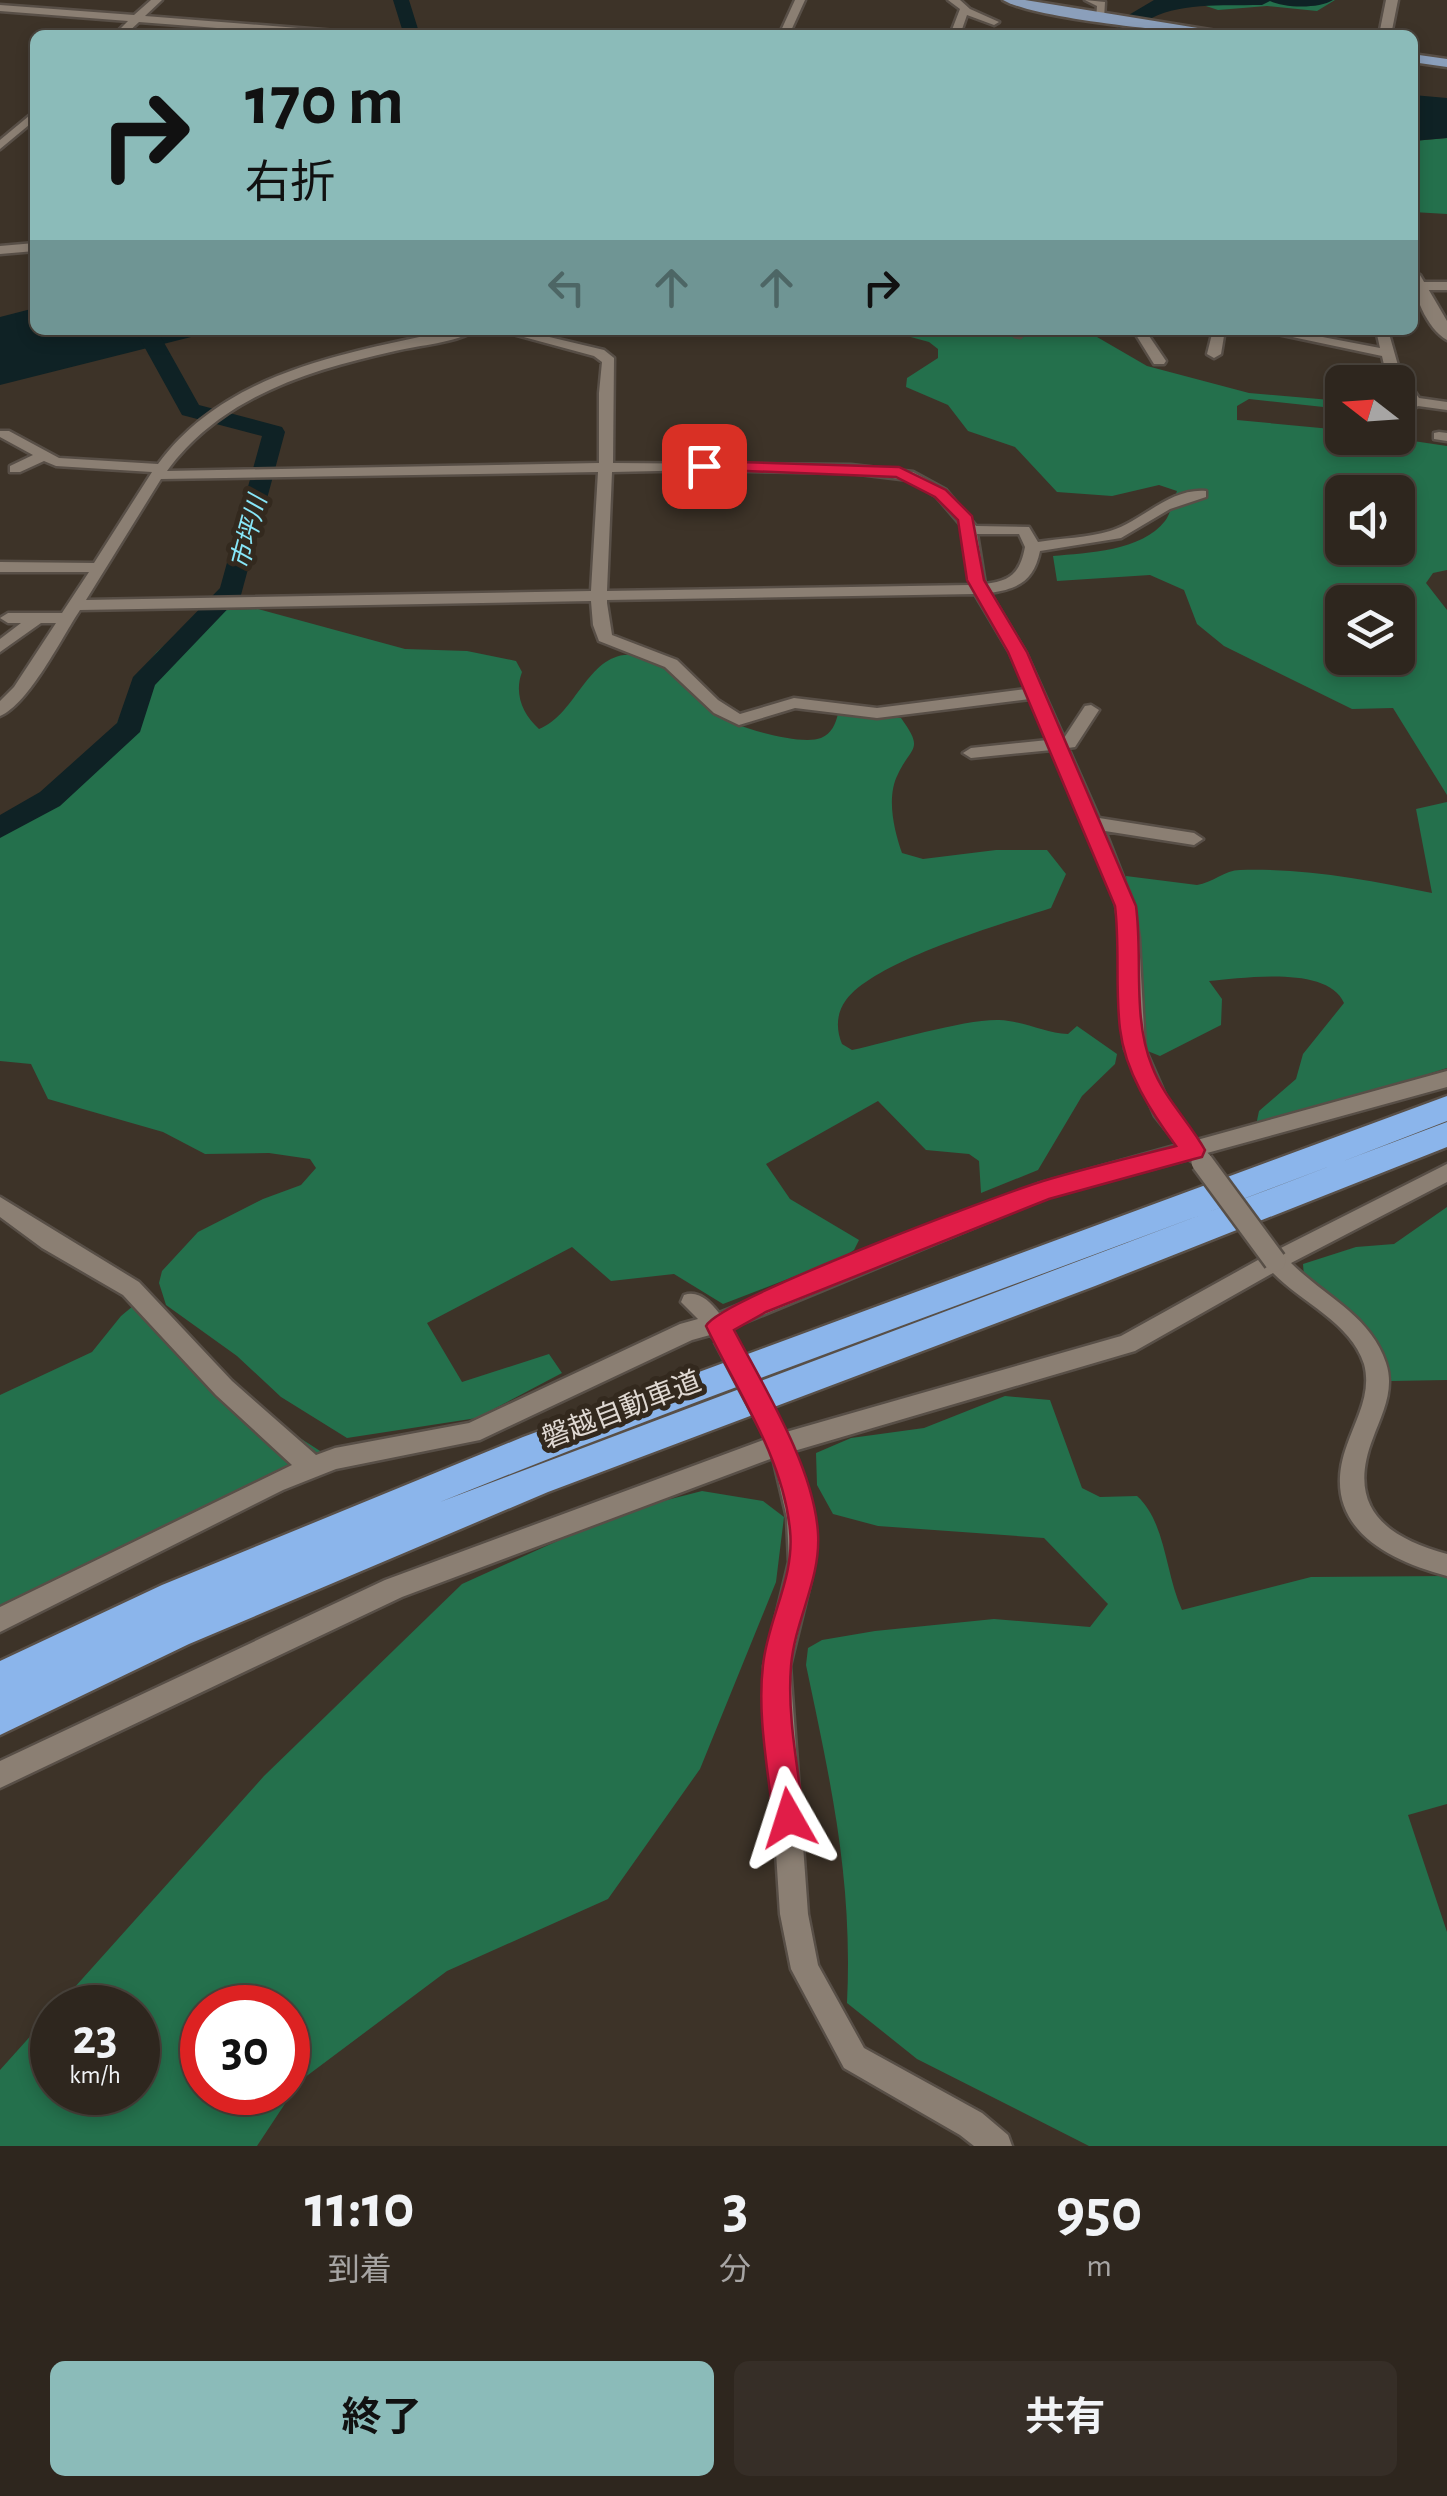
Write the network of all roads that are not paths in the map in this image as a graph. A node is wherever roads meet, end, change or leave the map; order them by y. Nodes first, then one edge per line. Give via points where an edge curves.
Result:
1 (157, 0) edge
2 (800, 0) edge
3 (953, 0) edge
4 (1010, 0) edge
5 (1090, 0) edge
6 (1392, 0) edge
7 (0, 8) edge
8 (964, 10) junction
9 (1100, 17) junction
10 (137, 19) junction
11 (994, 22) dead end
12 (125, 30) edge
13 (282, 30) edge
14 (786, 30) edge
15 (956, 30) edge
16 (1201, 30) edge
17 (1386, 30) edge
18 (1418, 59) edge
19 (1447, 63) edge
20 (30, 119) edge
21 (0, 128) edge
22 (18, 130) junction
23 (30, 131) edge
24 (0, 146) edge
25 (30, 247) edge
26 (0, 250) edge
27 (1418, 283) edge
28 (1447, 286) edge
29 (1418, 289) edge
30 (449, 335) edge
31 (525, 335) edge
32 (1143, 335) edge
33 (1218, 335) edge
34 (1292, 335) edge
35 (1383, 335) edge
36 (1447, 335) edge
37 (1387, 353) junction
38 (1214, 354) dead end
39 (1160, 361) dead end
40 (1391, 365) edge
41 (1415, 401) edge
42 (1447, 406) edge
43 (4, 434) dead end
44 (44, 456) junction
45 (604, 468) junction
46 (15, 469) dead end
47 (159, 471) junction
48 (1202, 494) dead end
49 (969, 530) junction
50 (1033, 547) junction
51 (0, 567) edge
52 (98, 568) junction
53 (981, 589) junction
54 (601, 596) junction
55 (70, 611) junction
56 (40, 616) junction
57 (8, 618) dead end
58 (0, 646) edge
59 (1036, 693) junction
60 (1092, 710) dead end
61 (0, 712) edge
62 (1059, 746) junction
63 (972, 752) dead end
64 (1091, 822) junction
65 (1194, 839) dead end
66 (1447, 1079) edge
67 (1447, 1108) edge
68 (1447, 1134) edge
69 (1198, 1156) junction
70 (1447, 1172) edge
71 (0, 1206) edge
72 (1275, 1260) junction
73 (692, 1302) dead end
74 (721, 1332) junction
75 (778, 1440) junction
76 (314, 1468) junction
77 (1447, 1565) edge
78 (0, 1620) edge
79 (0, 1682) edge
80 (0, 1716) edge
81 (0, 1775) edge
82 (997, 2146) edge

1 - 10 street
2 - 14 street
3 - 8 street
4 - 9 main road
5 - 9 street via 1102,4
6 - 17 street
7 - 10 street
8 - 11 street
8 - 15 street
9 - 16 main road
10 - 12 street
10 - 13 street
18 - 19 main road
20 - 22 street
21 - 22 street
22 - 23 street
22 - 24 street
25 - 26 street
27 - 28 street
29 - 36 street
30 - 47 street via 267,385 210,418
31 - 45 street via 609,361
32 - 39 street
33 - 38 street
34 - 37 street
35 - 37 street
37 - 40 street
41 - 42 street
43 - 44 street
44 - 46 street
44 - 47 street
45 - 47 street
45 - 49 street via 899,472 940,494
45 - 54 street
47 - 52 street
48 - 50 street via 1164,506 1116,534
49 - 50 street via 1024,530
49 - 53 street via 971,568
50 - 53 street via 1020,582
51 - 52 street
52 - 55 street
53 - 54 street
53 - 59 street
54 - 55 street
54 - 59 street via 606,638 669,662 717,710 738,720 794,703 877,713
55 - 56 street
55 - 61 street
56 - 57 street
56 - 58 street
59 - 62 street
60 - 62 street via 1069,743
62 - 63 street
62 - 64 street
64 - 65 street
64 - 69 street via 1125,906 1134,1049 1162,1110
66 - 69 street
67 - 79 highway, 磐越自動車道 via 419,1496
68 - 80 highway, 磐越自動車道 via 440,1518
69 - 72 street, bridge
69 - 74 street via 1045,1190 758,1305
70 - 72 street
71 - 76 street via 143,1300 268,1430
72 - 75 street via 1127,1344
72 - 77 street via 1344,1321 1375,1360 1375,1406 1350,1474 1358,1515 1387,1542
73 - 74 street
74 - 75 street, bridge
74 - 76 street via 688,1331 472,1433
75 - 81 street via 394,1588
75 - 82 street via 804,1529 804,1570 777,1666 794,1914 806,1969 854,2058 971,2124
76 - 78 street via 190,1522

